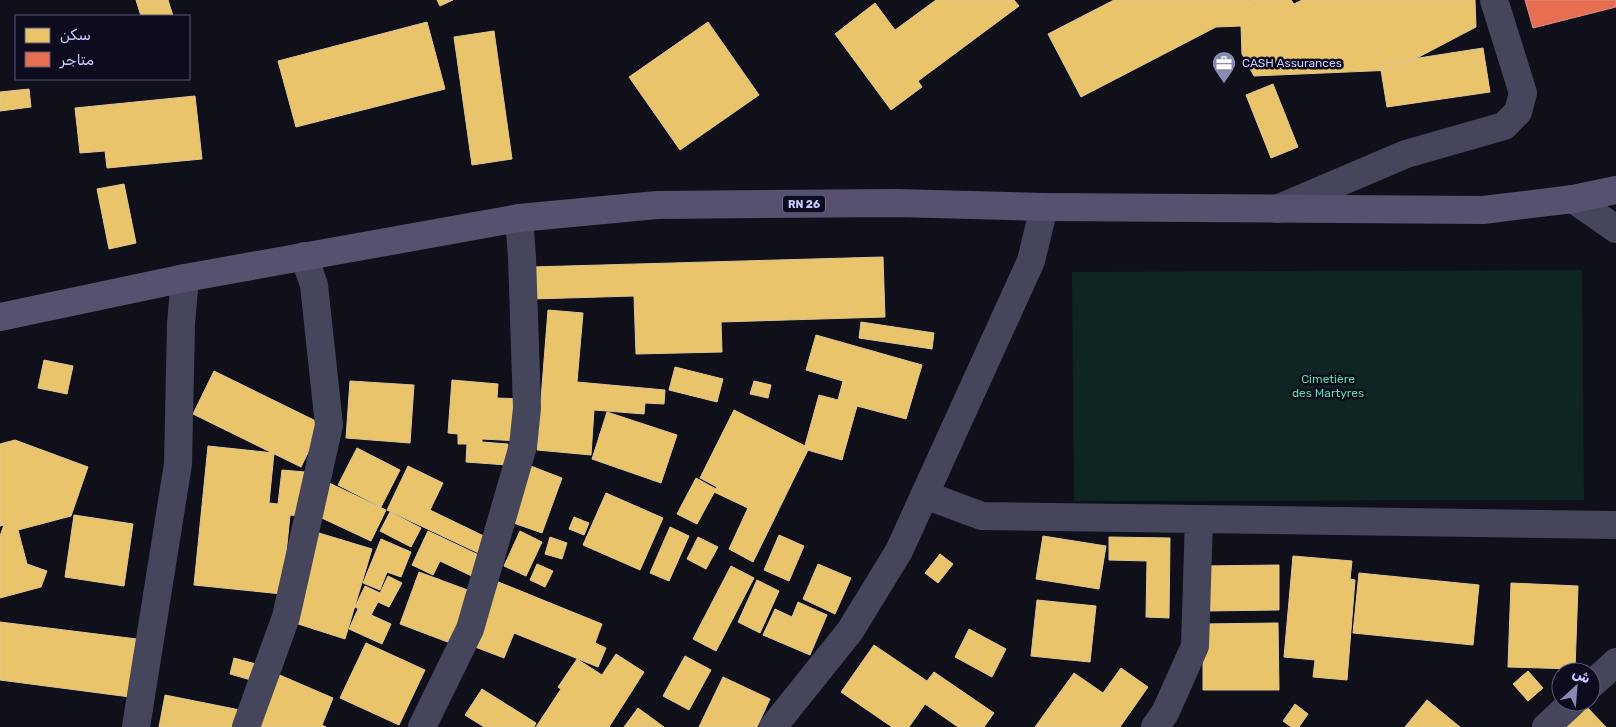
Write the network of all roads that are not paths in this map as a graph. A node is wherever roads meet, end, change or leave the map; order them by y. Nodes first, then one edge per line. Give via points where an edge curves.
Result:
1 (1494, 0) edge
2 (1616, 190) edge
3 (1573, 199) junction
4 (1044, 207) junction
5 (1277, 209) junction
6 (519, 218) junction
7 (1616, 229) edge
8 (304, 256) junction
9 (184, 278) junction
10 (0, 317) edge
11 (925, 495) junction
12 (1199, 519) junction
13 (1616, 525) edge
14 (1616, 662) edge
15 (1601, 676) edge
16 (1562, 712) edge
17 (136, 727) edge
18 (246, 727) edge
19 (422, 727) edge
20 (773, 727) edge
21 (1155, 727) edge
22 (1546, 727) edge

1 - 5 street via 1523,93 1518,112 1504,126 1406,154
2 - 3 main road, RN 26
3 - 5 main road, RN 26 via 1483,210
3 - 7 street
4 - 5 main road, RN 26
4 - 6 main road, RN 26 via 896,203 657,205
4 - 11 street via 1031,260
6 - 8 main road, RN 26
6 - 19 street via 527,408 523,446 470,629
8 - 9 main road, RN 26
8 - 18 street via 314,285 329,425 286,617
9 - 10 main road, RN 26
9 - 17 street via 180,324 178,464
11 - 12 street via 982,516
11 - 20 street via 900,551 850,631
12 - 13 street
12 - 21 street via 1195,646 1165,713
14 - 15 street
16 - 22 street

